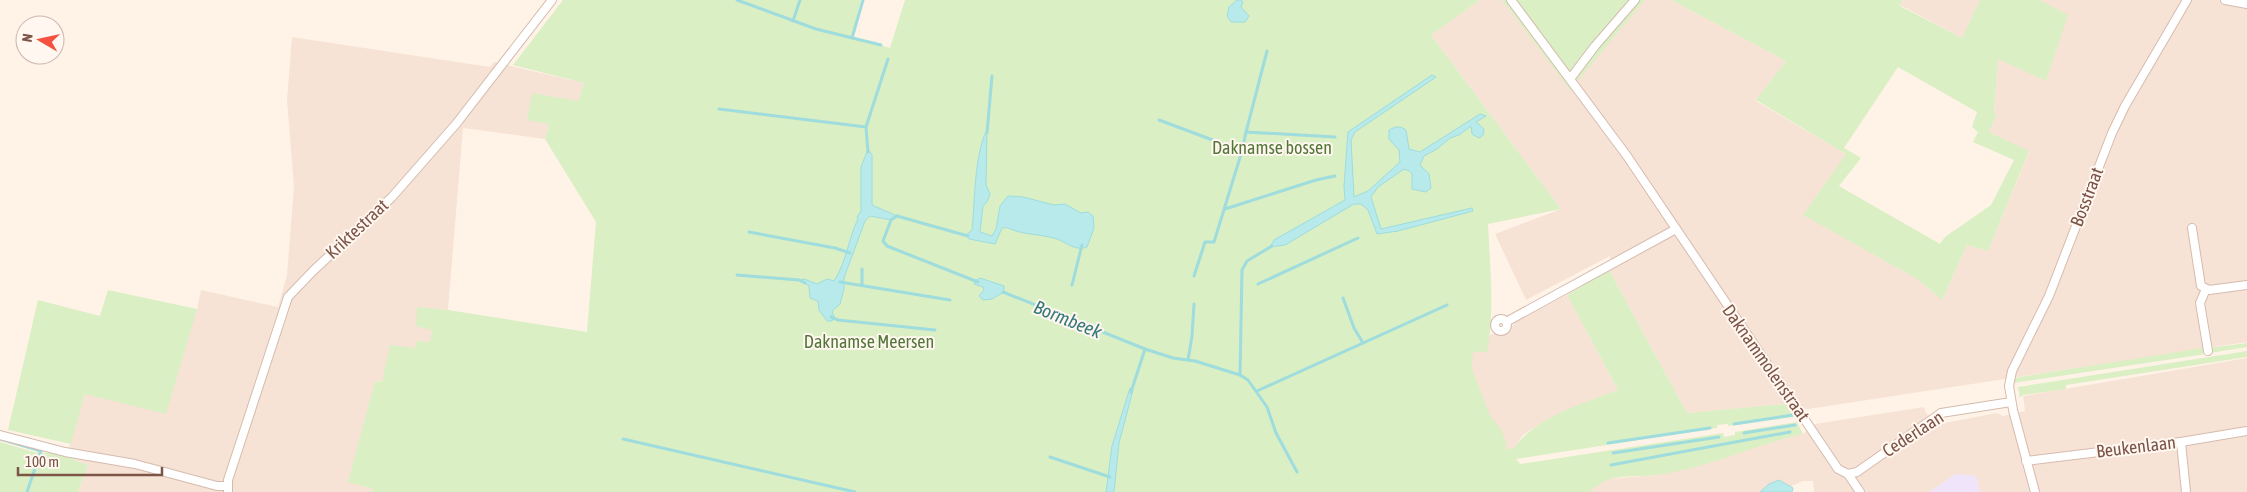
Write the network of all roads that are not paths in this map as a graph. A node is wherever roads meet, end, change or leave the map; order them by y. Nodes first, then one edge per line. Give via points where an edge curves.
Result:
1 (552, 0) edge
2 (1511, 0) edge
3 (1635, 0) edge
4 (2186, 0) edge
5 (2225, 0) edge
6 (2247, 4) edge
7 (1570, 79) junction
8 (2192, 228) dead end
9 (1676, 229) junction
10 (2247, 285) edge
11 (2206, 289) junction
12 (1506, 322) dead end
13 (2208, 351) dead end
14 (2011, 402) junction
15 (2247, 431) edge
16 (0, 435) edge
17 (2181, 442) junction
18 (2026, 461) junction
19 (1848, 474) junction
20 (228, 489) edge
21 (1860, 492) edge
22 (2035, 492) edge
23 (2186, 492) edge

1 - 20 street, Kriktestraat via 456,124 392,197 288,297 228,480
2 - 7 street, Daknammolenstraat
3 - 7 street
4 - 14 street, Bosstraat via 2112,133 2049,296 2012,371 2009,386
5 - 6 street
7 - 9 street, Daknammolenstraat
8 - 11 street via 2200,284
9 - 12 street
9 - 19 street, Daknammolenstraat via 1838,469
10 - 11 street
11 - 13 street via 2200,302
14 - 18 street, Bosstraat
14 - 19 street, Cederlaan via 1941,413 1857,472
15 - 17 street, Beukenlaan
16 - 20 street via 144,466
17 - 18 street, Beukenlaan
17 - 23 street
18 - 22 street, Bosstraat
19 - 21 street, Daknammolenstraat

